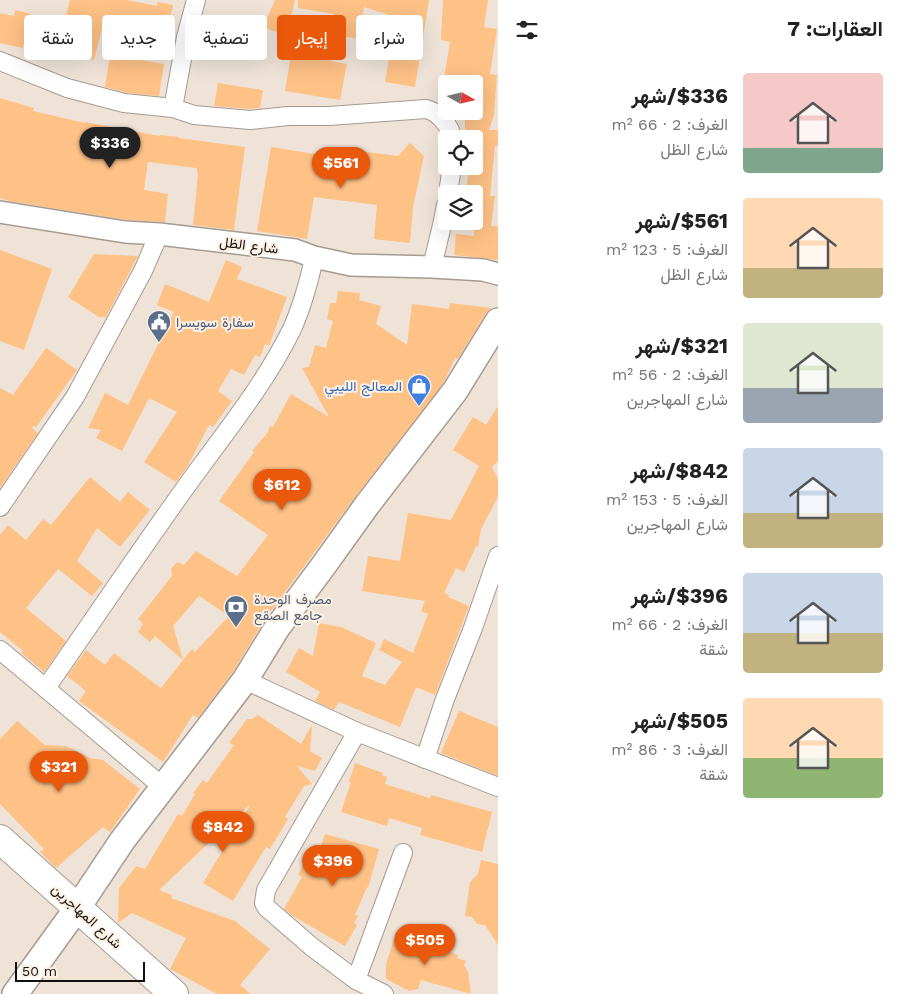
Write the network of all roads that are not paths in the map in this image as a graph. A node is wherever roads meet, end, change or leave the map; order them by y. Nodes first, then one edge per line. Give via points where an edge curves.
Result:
1 (196, 0) edge
2 (0, 61) edge
3 (173, 108) junction
4 (450, 130) edge
5 (0, 212) edge
6 (440, 230) edge
7 (159, 234) junction
8 (314, 257) junction
9 (432, 267) junction
10 (498, 274) edge
11 (498, 321) edge
12 (0, 507) edge
13 (498, 556) edge
14 (0, 650) edge
15 (244, 680) junction
16 (46, 688) junction
17 (356, 732) junction
18 (425, 759) junction
19 (163, 787) junction
20 (498, 787) edge
21 (0, 839) edge
22 (403, 853) dead end
23 (78, 907) junction
24 (356, 980) junction
25 (15, 994) edge
26 (174, 994) edge
27 (384, 994) edge

1 - 3 street
2 - 3 street via 66,88 124,103
3 - 4 street via 194,115 250,120 426,109 437,115
5 - 7 street, شارع الظل via 125,232
6 - 9 street
7 - 8 street, شارع الظل via 295,250
7 - 12 street via 143,271 75,396
8 - 9 street, شارع الظل via 351,266
8 - 16 street via 293,328 278,355
9 - 10 street, شارع الظل
11 - 15 main road via 455,391 277,628
13 - 18 street
14 - 16 street
15 - 17 street
15 - 19 main road
16 - 19 street
17 - 18 street
17 - 24 street via 266,890 264,903 312,948
18 - 20 street
19 - 23 main road
21 - 23 main road, شارع المهاجرين
22 - 24 street
23 - 25 main road
23 - 26 main road, شارع المهاجرين
24 - 27 street

